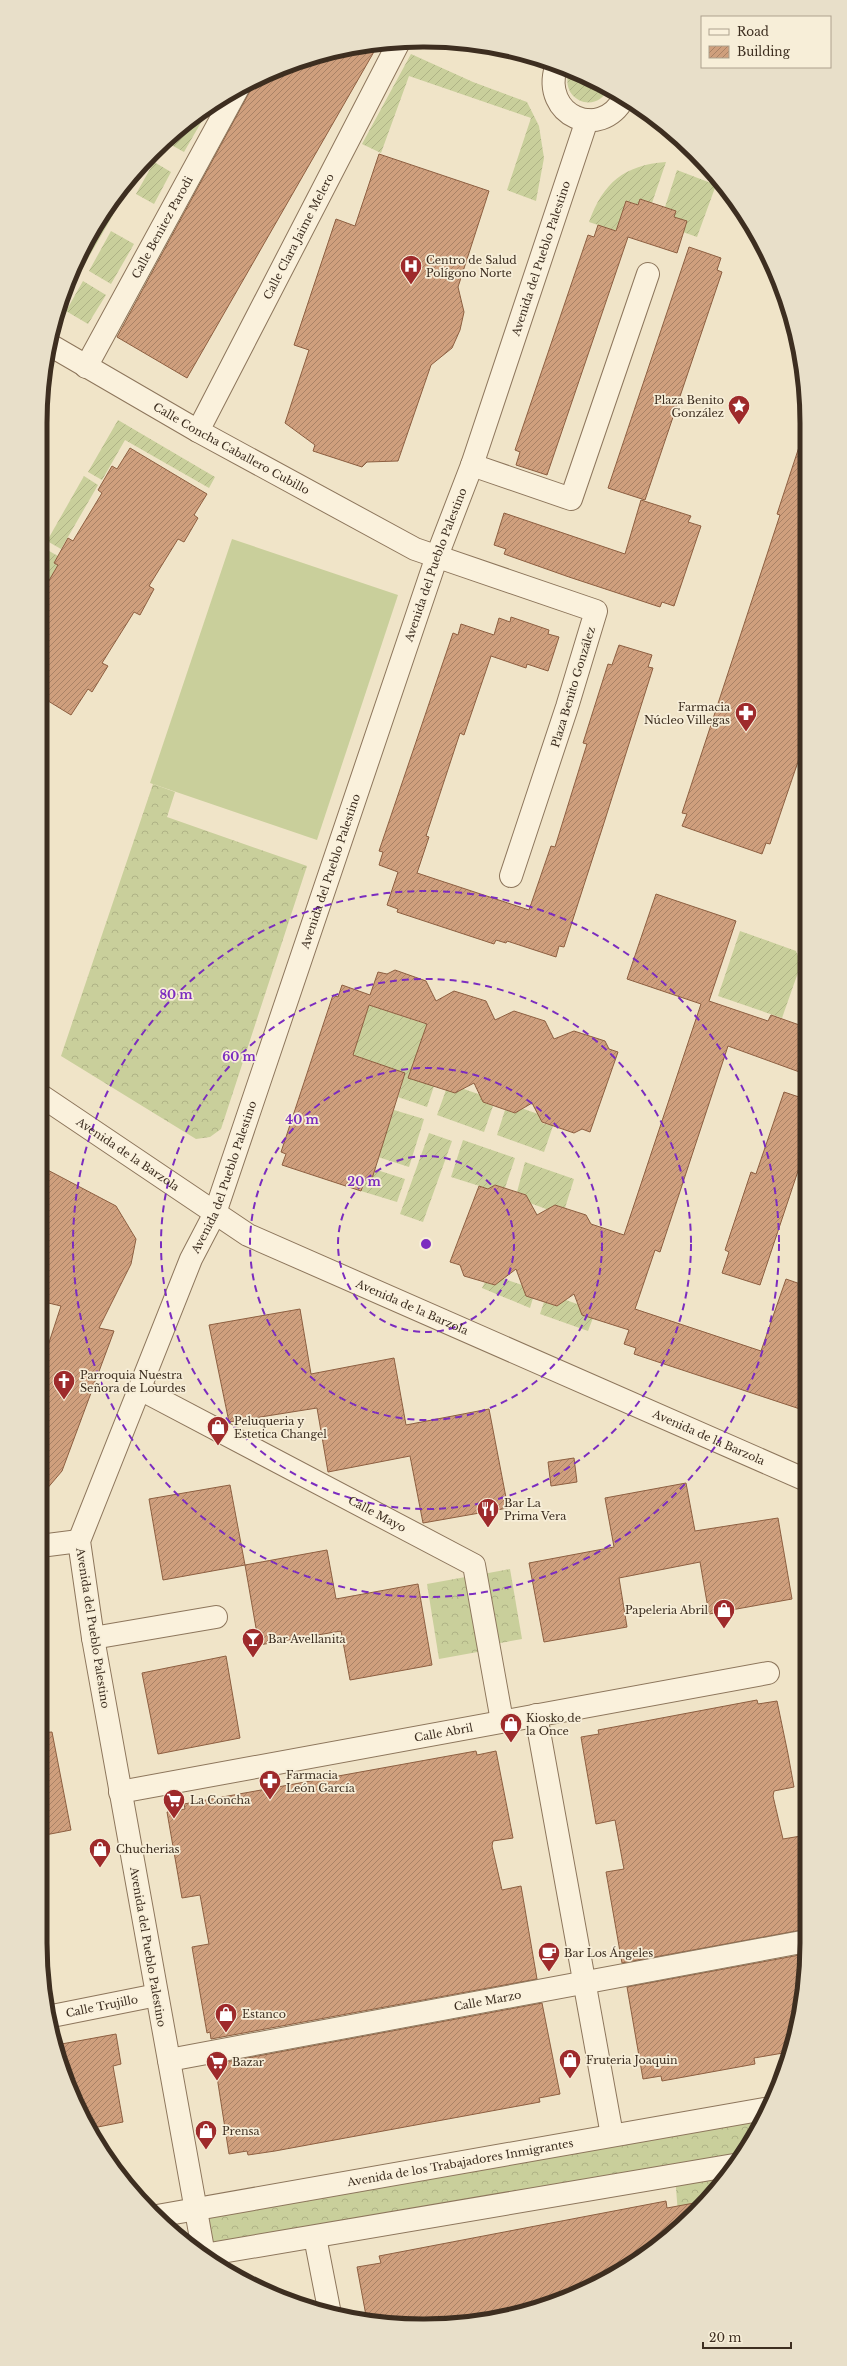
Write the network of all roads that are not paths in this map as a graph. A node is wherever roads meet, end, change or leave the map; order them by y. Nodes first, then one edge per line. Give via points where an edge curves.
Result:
1 (396, 48) edge
2 (555, 71) edge
3 (232, 99) edge
4 (621, 103) edge
5 (587, 120) junction
6 (648, 274) dead end
7 (54, 349) edge
8 (86, 367) junction
9 (198, 431) junction
10 (472, 465) junction
11 (415, 549) joint
12 (438, 556) junction
13 (511, 876) dead end
14 (47, 1101) edge
15 (215, 1213) junction
16 (140, 1389) junction
17 (800, 1477) edge
18 (79, 1541) junction
19 (47, 1545) edge
20 (216, 1617) dead end
21 (93, 1638) junction
22 (768, 1672) dead end
23 (536, 1715) junction
24 (502, 1721) junction
25 (120, 1792) junction
26 (800, 1942) edge
27 (584, 1982) junction
28 (157, 1995) junction
29 (54, 2016) edge
30 (169, 2060) junction
31 (761, 2110) edge
32 (612, 2135) junction
33 (726, 2166) edge
34 (195, 2209) junction
35 (163, 2215) edge
36 (316, 2237) junction
37 (203, 2247) edge
38 (211, 2254) edge
39 (329, 2307) edge

1 - 9 street, Calle Clara Jaime Melero
2 - 5 street via 553,91 558,102 565,111
3 - 8 street, Calle Benitez Parodi
4 - 5 street via 607,116
5 - 10 street, Avenida del Pueblo Palestino
6 - 10 street via 571,499
7 - 8 street, Calle Concha Caballero Cubillo
8 - 9 street, Calle Concha Caballero Cubillo
9 - 11 street, Calle Concha Caballero Cubillo
10 - 12 street, Avenida del Pueblo Palestino
11 - 12 street, Plaza Benito González
12 - 13 street, Plaza Benito González via 596,611
12 - 15 street, Avenida del Pueblo Palestino
14 - 15 street, Avenida de la Barzola
15 - 16 street, Avenida del Pueblo Palestino via 191,1259
15 - 17 street, Avenida de la Barzola via 248,1235 274,1247
16 - 18 street, Avenida del Pueblo Palestino
16 - 24 street, Calle Mayo via 474,1564
18 - 19 street
18 - 21 street, Avenida del Pueblo Palestino
20 - 21 street
21 - 25 street, Avenida del Pueblo Palestino
22 - 23 street, Calle Abril
23 - 24 street, Calle Abril
23 - 27 street
24 - 25 street, Calle Abril
25 - 28 street, Avenida del Pueblo Palestino
26 - 27 street, Calle Marzo
27 - 30 street, Calle Marzo
27 - 32 street
28 - 29 street, Calle Trujillo
28 - 30 street, Avenida del Pueblo Palestino
30 - 34 street, Avenida del Pueblo Palestino
31 - 32 street, Avenida de los Trabajadores Inmigrantes
32 - 34 street, Avenida de los Trabajadores Inmigrantes
33 - 36 street
34 - 35 street, Avenida de los Trabajadores Inmigrantes
34 - 37 street, Avenida del Pueblo Palestino
36 - 38 street
36 - 39 street

